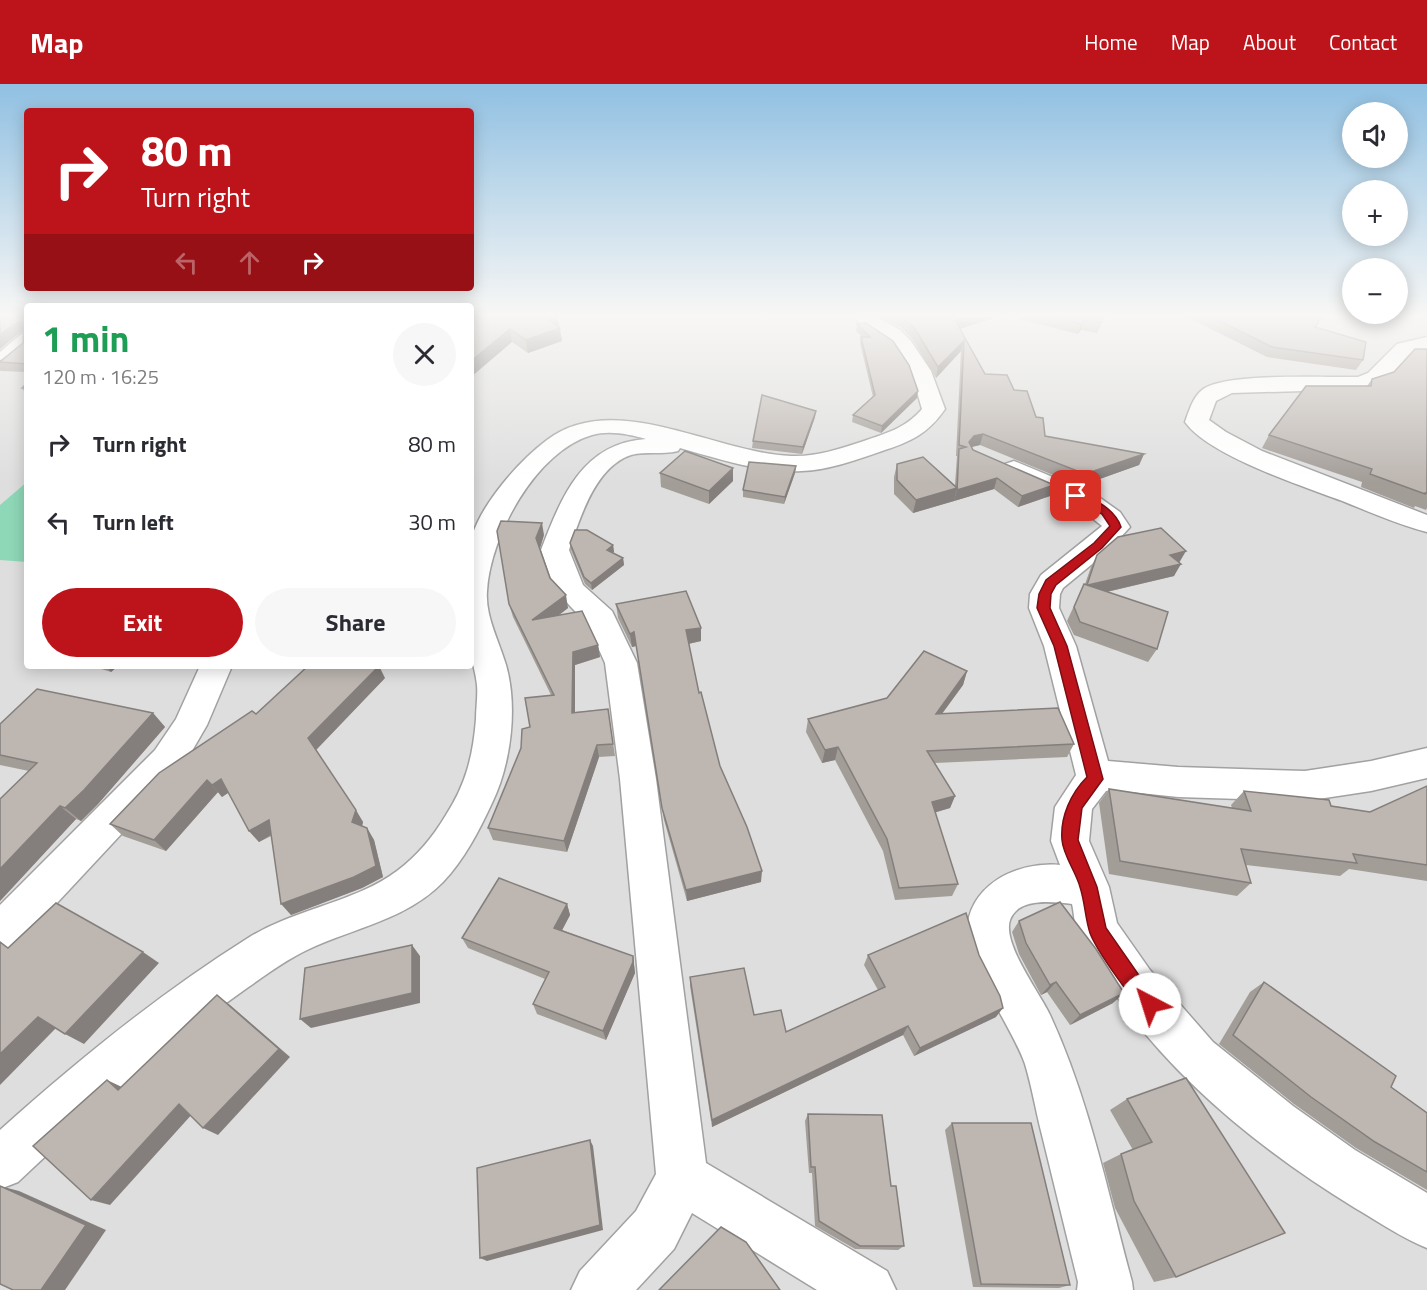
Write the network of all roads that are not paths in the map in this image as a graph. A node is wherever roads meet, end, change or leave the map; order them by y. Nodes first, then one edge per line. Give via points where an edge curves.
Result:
1 (918, 370) edge
2 (1383, 370) edge
3 (708, 448) junction
4 (990, 459) edge
5 (1427, 524) edge
6 (474, 579) edge
7 (474, 607) edge
8 (215, 669) edge
9 (1427, 763) edge
10 (1095, 779) junction
11 (1089, 887) junction
12 (0, 934) edge
13 (0, 1164) edge
14 (681, 1179) junction
15 (1427, 1222) edge
16 (599, 1290) edge
17 (868, 1290) edge
18 (1105, 1290) edge

1 - 3 street via 934,410 923,425 902,438 856,453 799,464
2 - 5 street via 1361,384 1216,389 1203,402 1197,422 1269,463
3 - 6 street via 631,426 608,426 572,434 536,463 500,506 480,546
3 - 14 street via 635,446 613,454 585,486 567,517 555,550 570,590 601,619 621,663 638,779
4 - 10 street via 1095,504 1113,518 1116,527 1051,582 1044,601
7 - 13 street via 494,687 491,752 482,784 446,848 419,880 378,905 319,924 272,946 221,980 136,1043
8 - 12 street via 190,725 168,760
9 - 10 street via 1305,786 1178,782 1112,775
10 - 11 street via 1074,807 1070,840
11 - 15 street via 1098,931 1134,986 1197,1058 1337,1168
11 - 18 street via 1044,882 1017,889 990,914 988,938 1048,1063
14 - 16 street via 655,1230
14 - 17 street

